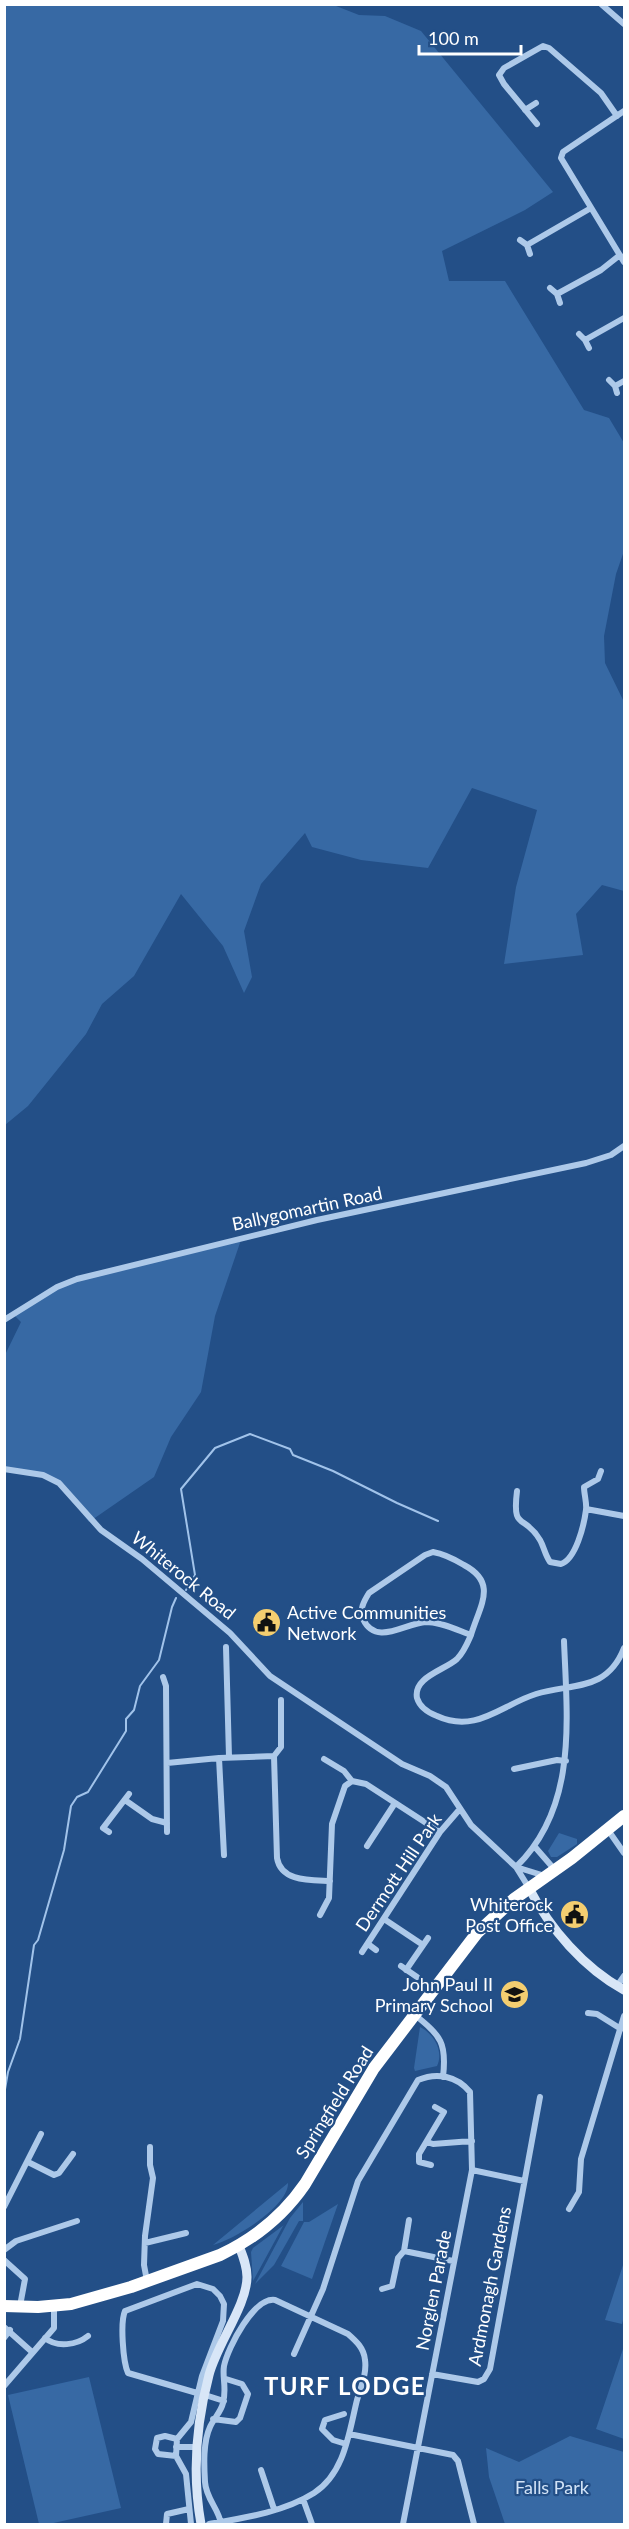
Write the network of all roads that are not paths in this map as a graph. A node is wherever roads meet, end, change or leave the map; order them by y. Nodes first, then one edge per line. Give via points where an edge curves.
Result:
1 (601, 4) edge
2 (614, 4) edge
3 (609, 11) junction
4 (624, 24) edge
5 (536, 103) dead end
6 (525, 110) junction
7 (624, 111) edge
8 (617, 116) junction
9 (537, 124) dead end
10 (591, 208) junction
11 (519, 240) dead end
12 (527, 245) junction
13 (530, 254) dead end
14 (620, 255) junction
15 (624, 262) edge
16 (550, 288) dead end
17 (557, 294) junction
18 (560, 303) dead end
19 (624, 318) edge
20 (579, 334) dead end
21 (585, 340) junction
22 (589, 348) dead end
23 (609, 380) dead end
24 (624, 381) edge
25 (624, 1146) edge
26 (4, 1320) edge
27 (4, 1470) edge
28 (602, 1471) dead end
29 (517, 1491) dead end
30 (586, 1509) junction
31 (624, 1516) edge
32 (471, 1635) junction
33 (564, 1641) dead end
34 (226, 1647) dead end
35 (624, 1648) edge
36 (163, 1677) dead end
37 (566, 1689) junction
38 (281, 1700) dead end
39 (274, 1756) junction
40 (229, 1757) junction
41 (219, 1758) junction
42 (324, 1759) dead end
43 (566, 1761) junction
44 (167, 1763) junction
45 (514, 1769) dead end
46 (434, 1770) dead end
47 (430, 1776) junction
48 (352, 1781) junction
49 (395, 1803) junction
50 (459, 1810) junction
51 (624, 1816) edge
52 (167, 1822) junction
53 (608, 1830) junction
54 (109, 1832) dead end
55 (167, 1832) dead end
56 (440, 1832) junction
57 (367, 1846) dead end
58 (535, 1847) junction
59 (624, 1853) edge
60 (224, 1855) dead end
61 (516, 1867) junction
62 (551, 1873) junction
63 (330, 1881) junction
64 (529, 1888) junction
65 (320, 1915) dead end
66 (384, 1919) junction
67 (428, 1938) dead end
68 (368, 1944) junction
69 (423, 1945) junction
70 (376, 1950) dead end
71 (362, 1952) dead end
72 (624, 1976) edge
73 (417, 1977) dead end
74 (621, 1988) edge
75 (588, 2013) dead end
76 (415, 2015) junction
77 (624, 2016) edge
78 (621, 2029) junction
79 (443, 2077) junction
80 (540, 2097) dead end
81 (435, 2107) dead end
82 (41, 2134) dead end
83 (472, 2141) junction
84 (427, 2142) junction
85 (150, 2147) dead end
86 (73, 2154) dead end
87 (28, 2162) junction
88 (431, 2164) dead end
89 (471, 2170) junction
90 (524, 2181) junction
91 (4, 2207) edge
92 (569, 2209) dead end
93 (409, 2220) dead end
94 (77, 2221) dead end
95 (186, 2233) dead end
96 (145, 2243) junction
97 (239, 2246) junction
98 (4, 2250) edge
99 (404, 2251) junction
100 (4, 2260) edge
101 (453, 2261) junction
102 (147, 2281) junction
103 (382, 2289) dead end
104 (11, 2305) edge
105 (54, 2307) junction
106 (312, 2318) junction
107 (7, 2328) edge
108 (88, 2336) dead end
109 (4, 2338) edge
110 (45, 2338) junction
111 (32, 2352) junction
112 (294, 2354) dead end
113 (432, 2374) junction
114 (226, 2379) junction
115 (4, 2386) edge
116 (201, 2394) junction
117 (224, 2401) junction
118 (344, 2414) dead end
119 (335, 2416) junction
120 (213, 2419) junction
121 (338, 2425) dead end
122 (349, 2433) junction
123 (177, 2439) junction
124 (346, 2444) junction
125 (176, 2447) junction
126 (196, 2447) junction
127 (418, 2448) junction
128 (176, 2456) junction
129 (261, 2470) dead end
130 (303, 2499) junction
131 (189, 2509) junction
132 (274, 2509) junction
133 (221, 2523) edge
134 (166, 2524) edge
135 (191, 2524) edge
136 (201, 2524) edge
137 (209, 2524) edge
138 (312, 2524) edge
139 (403, 2524) edge
140 (474, 2524) edge

1 - 3 street
2 - 3 street
3 - 4 street
5 - 6 street
6 - 8 street via 499,72 546,46 601,93
6 - 9 street
7 - 8 street
8 - 10 street via 561,155
10 - 12 street
10 - 14 street
11 - 12 street
12 - 13 street
14 - 15 street
14 - 17 street
16 - 17 street
17 - 18 street
19 - 21 street
20 - 21 street
21 - 22 street
23 - 24 street via 616,390
25 - 26 street, Ballygomartin Road via 586,1163 317,1220 77,1279
27 - 47 street, Whiterock Road via 43,1475 59,1483 101,1530 230,1633 270,1676 402,1764
28 - 30 street via 598,1479 584,1486
29 - 30 street via 517,1517 538,1538 553,1564 565,1563 572,1557
30 - 31 street
32 - 32 street via 484,1581 475,1571 440,1553 425,1555 369,1593 362,1608 365,1622 380,1633 428,1622
32 - 37 street via 456,1660 420,1683 417,1698 430,1713 443,1719 474,1722 534,1694
33 - 37 street
34 - 40 street
35 - 37 street via 603,1677
36 - 44 street
37 - 43 street
38 - 39 street via 281,1747
39 - 40 street
39 - 63 street via 278,1864 287,1875
40 - 41 street
41 - 44 street
41 - 60 street
42 - 48 street
43 - 45 street
43 - 58 street via 550,1819
44 - 52 street
46 - 47 street
47 - 50 street, Whiterock Road via 446,1787
48 - 49 street via 359,1781
48 - 63 street via 345,1786 332,1824
49 - 56 street
49 - 57 street
50 - 56 street, Dermott Hill Park
50 - 61 street, Whiterock Road
51 - 53 highway, Springfield Road
52 - 54 street via 152,1819 127,1797 103,1828
52 - 55 street
53 - 59 street
53 - 62 highway, Springfield Road
56 - 66 street, Dermott Hill Park
58 - 61 street
58 - 62 street
61 - 62 street via 536,1875
61 - 64 street, Whiterock Road
62 - 64 highway, Springfield Road
63 - 65 street via 329,1901
64 - 74 street, Whiterock Road via 554,1927 584,1961
64 - 76 highway, Springfield Road via 477,1932
66 - 68 street, Dermott Hill Park
66 - 69 street
67 - 69 street
68 - 70 street
68 - 71 street, Dermott Hill Park
69 - 73 street via 403,1968
72 - 74 street
75 - 78 street via 597,2014
76 - 79 street via 432,2028 444,2045
76 - 97 highway, Springfield Road via 374,2067 295,2199 272,2223
77 - 78 street
78 - 92 street via 581,2158 579,2192
79 - 83 street, Norglen Parade via 454,2079 470,2092
79 - 106 street via 418,2080 363,2172
80 - 90 street, Ardmonagh Gardens
81 - 84 street via 444,2112
82 - 87 street
83 - 84 street
83 - 89 street, Norglen Parade
84 - 88 street via 419,2162
85 - 96 street via 153,2178
86 - 87 street via 54,2175
87 - 91 street
89 - 90 street
89 - 101 street, Norglen Parade
90 - 113 street, Ardmonagh Gardens via 489,2369 478,2382
93 - 99 street
94 - 98 street via 16,2241
95 - 96 street
96 - 102 street
97 - 102 highway, Springfield Road
97 - 116 street via 246,2266 246,2287
99 - 101 street
99 - 103 street via 398,2258 392,2286
100 - 104 street via 25,2279
101 - 113 street, Norglen Parade
102 - 105 highway, Springfield Road
104 - 105 highway, Springfield Road
105 - 110 street via 54,2328
106 - 112 street
106 - 114 street via 275,2300 262,2302 230,2348 225,2363
106 - 122 street via 348,2334 364,2353 364,2373
107 - 109 street
107 - 111 street
108 - 110 street via 62,2344
110 - 111 street
111 - 115 street
113 - 127 street, Norglen Parade
114 - 117 street
114 - 120 street via 242,2384 248,2394 236,2422
116 - 116 street via 209,2352 225,2312 220,2296 197,2284 130,2308 123,2316 128,2373
116 - 117 street
116 - 123 street via 191,2422
116 - 126 street
117 - 120 street
118 - 119 street
119 - 121 street
119 - 124 street via 325,2420 322,2428 333,2440
120 - 133 street via 207,2442 205,2481 209,2500 220,2514
122 - 124 street
122 - 127 street
123 - 125 street
123 - 128 street via 157,2438 155,2449 164,2456
124 - 130 street via 331,2478
125 - 126 street
125 - 128 street
126 - 136 street
127 - 139 street, Norglen Parade
127 - 140 street via 456,2457
128 - 131 street via 186,2474
129 - 132 street
130 - 132 street
130 - 138 street
131 - 134 street via 167,2514
131 - 135 street
132 - 133 street
133 - 137 street

